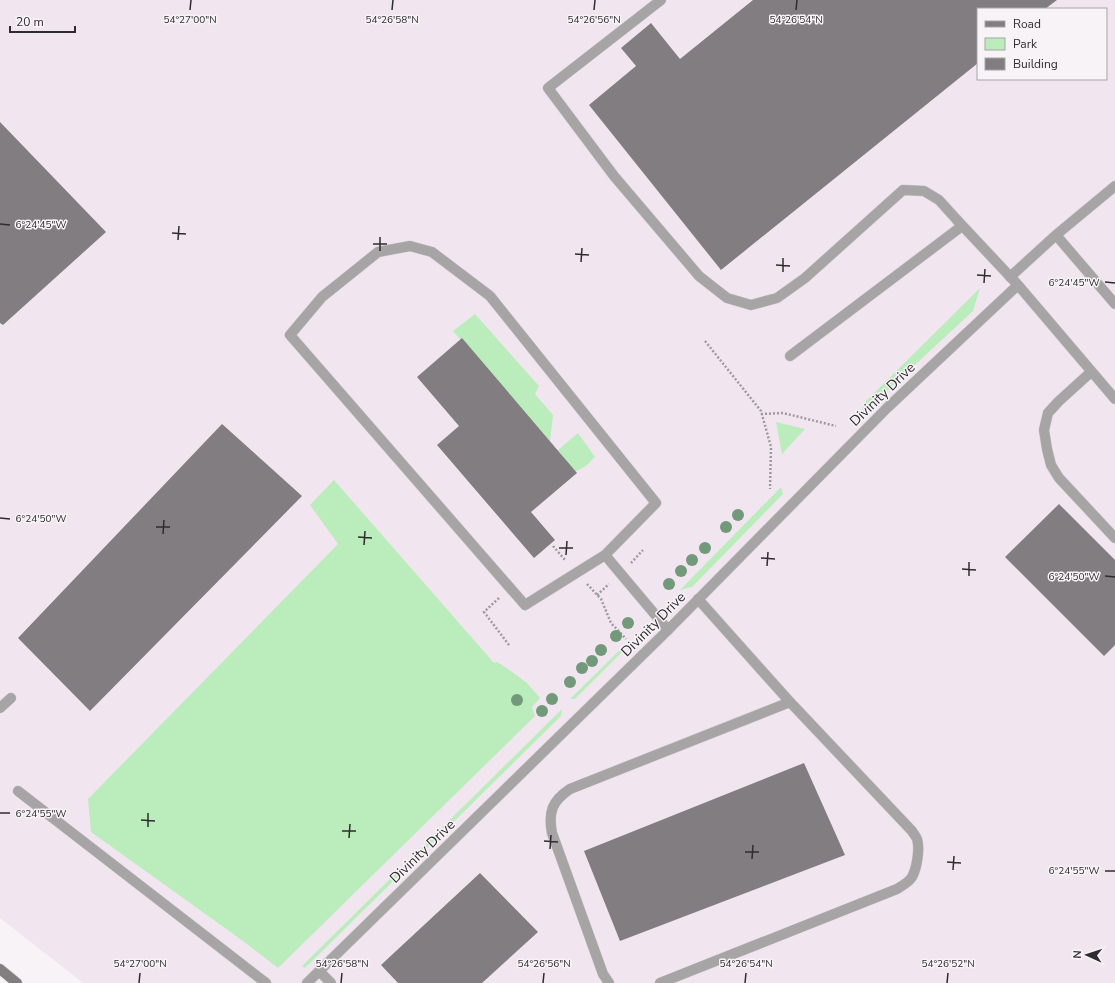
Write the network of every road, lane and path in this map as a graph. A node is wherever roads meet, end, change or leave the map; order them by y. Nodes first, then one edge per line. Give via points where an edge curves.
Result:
1 (661, 0) edge
2 (1115, 186) edge
3 (959, 223) junction
4 (1056, 234) junction
5 (1014, 281) junction
6 (1115, 304) edge
7 (705, 341) dead end
8 (790, 356) dead end
9 (1091, 372) junction
10 (1115, 399) edge
11 (761, 414) junction
12 (836, 426) dead end
13 (770, 489) dead end
14 (1115, 538) edge
15 (553, 546) dead end
16 (605, 555) junction
17 (576, 573) junction
18 (510, 589) junction
19 (698, 599) junction
20 (668, 630) junction
21 (626, 638) dead end
22 (509, 645) dead end
23 (11, 698) dead end
24 (790, 702) junction
25 (0, 708) edge
26 (18, 791) dead end
27 (0, 969) edge
28 (319, 971) junction
29 (17, 983) edge
30 (266, 983) edge
31 (307, 983) edge
32 (331, 983) edge
33 (609, 983) edge
34 (660, 983) edge

1 - 3 street via 548,88 614,176 699,276 726,298 751,305 777,298 805,278 903,190 924,191 938,200
2 - 4 street, Divinity Drive
3 - 5 street
3 - 8 street
4 - 5 street, Divinity Drive
4 - 6 street
5 - 9 street
5 - 19 street, Divinity Drive
7 - 11 path
9 - 10 street
9 - 14 street via 1048,413 1044,430 1046,449 1059,478
11 - 12 path via 783,413
11 - 13 path via 771,447
15 - 17 path
16 - 17 street
16 - 18 street via 656,503 490,296 432,252 410,246 378,252 322,296 290,335
16 - 20 street
17 - 18 street via 525,605
17 - 21 path via 601,599 611,623
18 - 22 path via 484,612
19 - 20 street, Divinity Drive
19 - 24 street
20 - 28 street, Divinity Drive
23 - 25 street
24 - 33 street via 570,789 554,804 550,823 552,833 603,974
24 - 34 street via 912,831 917,839 918,851 912,877 897,889
26 - 30 street
27 - 29 main road
28 - 31 street, Divinity Drive
28 - 32 street

